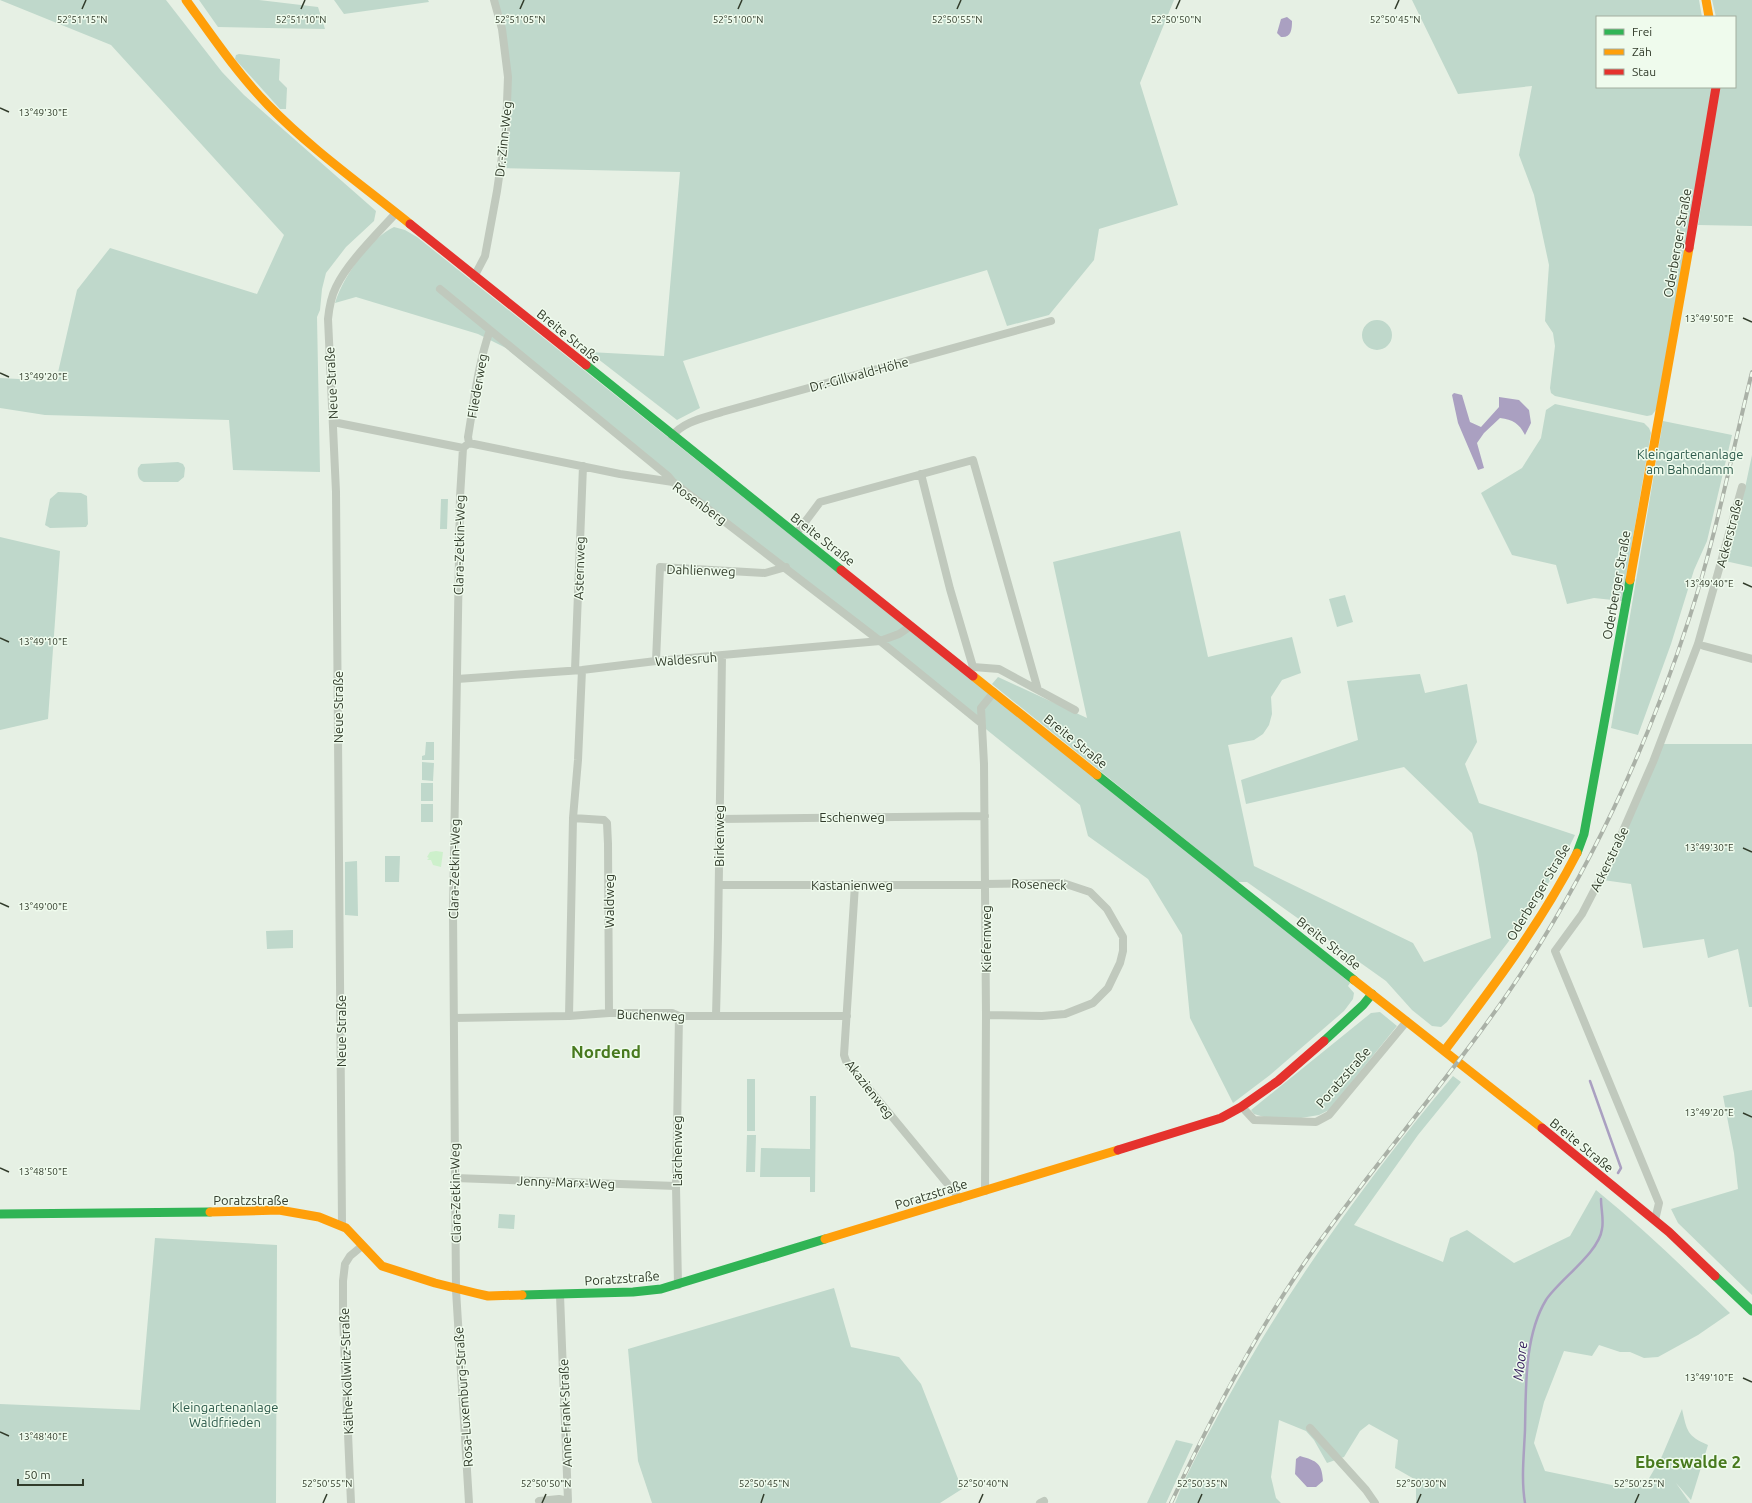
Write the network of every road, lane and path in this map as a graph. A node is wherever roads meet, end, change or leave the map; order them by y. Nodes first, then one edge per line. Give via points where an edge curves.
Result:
1 (186, 0) edge
2 (494, 0) edge
3 (1706, 0) edge
4 (1709, 16) edge
5 (1716, 88) edge
6 (396, 213) junction
7 (474, 276) junction
8 (440, 289) dead end
9 (1051, 321) dead end
10 (490, 330) junction
11 (333, 422) junction
12 (672, 436) junction
13 (466, 445) junction
14 (582, 466) junction
15 (921, 474) junction
16 (673, 482) junction
17 (1742, 487) dead end
18 (796, 534) junction
19 (786, 567) junction
20 (911, 626) junction
21 (880, 641) junction
22 (1704, 646) dead end
23 (722, 656) junction
24 (1752, 659) edge
25 (656, 661) junction
26 (971, 669) junction
27 (578, 670) junction
28 (457, 679) junction
29 (1038, 690) junction
30 (994, 692) junction
31 (1075, 710) dead end
32 (981, 723) junction
33 (985, 816) junction
34 (574, 818) junction
35 (719, 818) junction
36 (985, 884) junction
37 (718, 885) junction
38 (855, 885) junction
39 (1372, 994) junction
40 (609, 1013) junction
41 (986, 1015) junction
42 (569, 1016) junction
43 (679, 1016) junction
44 (716, 1016) junction
45 (847, 1016) junction
46 (454, 1018) junction
47 (1407, 1021) junction
48 (1446, 1050) junction
49 (1242, 1107) junction
50 (455, 1178) junction
51 (676, 1186) junction
52 (985, 1191) junction
53 (960, 1199) junction
54 (0, 1214) edge
55 (1655, 1220) junction
56 (342, 1224) junction
57 (362, 1246) junction
58 (678, 1285) junction
59 (456, 1290) junction
60 (560, 1295) junction
61 (1752, 1311) edge
62 (1310, 1428) dead end
63 (351, 1503) edge
64 (469, 1503) edge
65 (540, 1503) edge
66 (1375, 1503) edge

1 - 6 main road, Breite Straße via 224,54 266,102 319,151
2 - 7 street, Dr.-Zinn-Weg via 502,29 508,77 506,129 485,256
3 - 4 main road
5 - 48 main road, Oderberger Straße via 1581,846 1498,981
6 - 7 main road, Breite Straße
6 - 11 street, Neue Straße via 342,276 331,301 328,320
7 - 12 main road, Breite Straße
8 - 10 street
9 - 12 street, Dr.-Gillwald-Höhe via 722,412 687,423 677,429
10 - 13 street, Fliederweg via 483,350
10 - 16 street
11 - 13 street, Rosenberg
11 - 56 street, Neue Straße via 338,609
12 - 18 main road, Breite Straße
13 - 14 street, Rosenberg
13 - 28 street, Clara-Zetkin-Weg via 460,497
14 - 16 street, Rosenberg
14 - 27 street, Asternweg
15 - 18 street via 820,502
15 - 26 street
15 - 29 street via 973,460
16 - 19 street, Rosenberg
17 - 55 street, Ackerstraße via 1698,644 1653,762 1612,856 1582,914 1555,951 1659,1203
18 - 20 main road, Breite Straße
19 - 21 street, Rosenberg
19 - 25 street, Dahlienweg via 765,573 660,567
20 - 21 street, Waldesruh
20 - 26 main road, Breite Straße
21 - 23 street, Waldesruh
21 - 32 street, Rosenberg
22 - 24 street
23 - 25 street, Waldesruh
23 - 35 street, Birkenweg
25 - 27 street, Waldesruh
26 - 29 street via 999,669
26 - 30 main road, Breite Straße
27 - 28 street, Waldesruh
27 - 34 street via 578,760
28 - 46 street, Clara-Zetkin-Weg
29 - 31 street
30 - 32 street, Kiefernweg via 981,708
30 - 39 main road, Breite Straße
32 - 33 street, Kiefernweg
33 - 35 street, Eschenweg
33 - 36 street, Kiefernweg
34 - 40 street, Waldweg via 604,820 607,823
34 - 42 street
35 - 37 street, Birkenweg
36 - 38 street, Kastanienweg
36 - 41 street, Kiefernweg
36 - 41 street, Roseneck via 1063,883 1079,887 1090,892 1107,909 1123,936 1120,963 1108,988 1093,1003 1065,1014
37 - 38 street, Kastanienweg
37 - 44 street, Birkenweg
38 - 45 street, Akazienweg
39 - 47 main road, Breite Straße
39 - 49 main road, Poratzstraße via 1285,1076
40 - 42 street, Buchenweg
40 - 43 street, Buchenweg via 672,1013
41 - 52 street, Kiefernweg
42 - 46 street, Buchenweg
43 - 44 street, Buchenweg
43 - 51 street, Lärchenweg
44 - 45 street, Buchenweg
45 - 53 street, Akazienweg via 844,1055 846,1061
46 - 50 street, Clara-Zetkin-Weg
47 - 48 main road, Breite Straße
47 - 49 street, Poratzstraße via 1329,1115 1316,1122 1254,1120
48 - 55 main road, Breite Straße
49 - 52 main road, Poratzstraße via 1204,1124
50 - 51 street, Jenny-Marx-Weg
50 - 59 street, Clara-Zetkin-Weg
51 - 58 street, Lärchenweg
52 - 53 main road, Poratzstraße
53 - 58 main road, Poratzstraße via 812,1242
54 - 56 main road, Poratzstraße via 279,1210
55 - 61 main road, Breite Straße
56 - 57 main road, Poratzstraße
57 - 59 main road, Poratzstraße via 372,1260 382,1266
57 - 63 street, Käthe-Kollwitz-Straße via 345,1264 343,1281
58 - 60 main road, Poratzstraße via 645,1291
59 - 60 main road, Poratzstraße via 488,1296
59 - 64 street, Rosa-Luxemburg-Straße
60 - 65 street, Anne-Frank-Straße via 568,1501 559,1499
62 - 66 street

